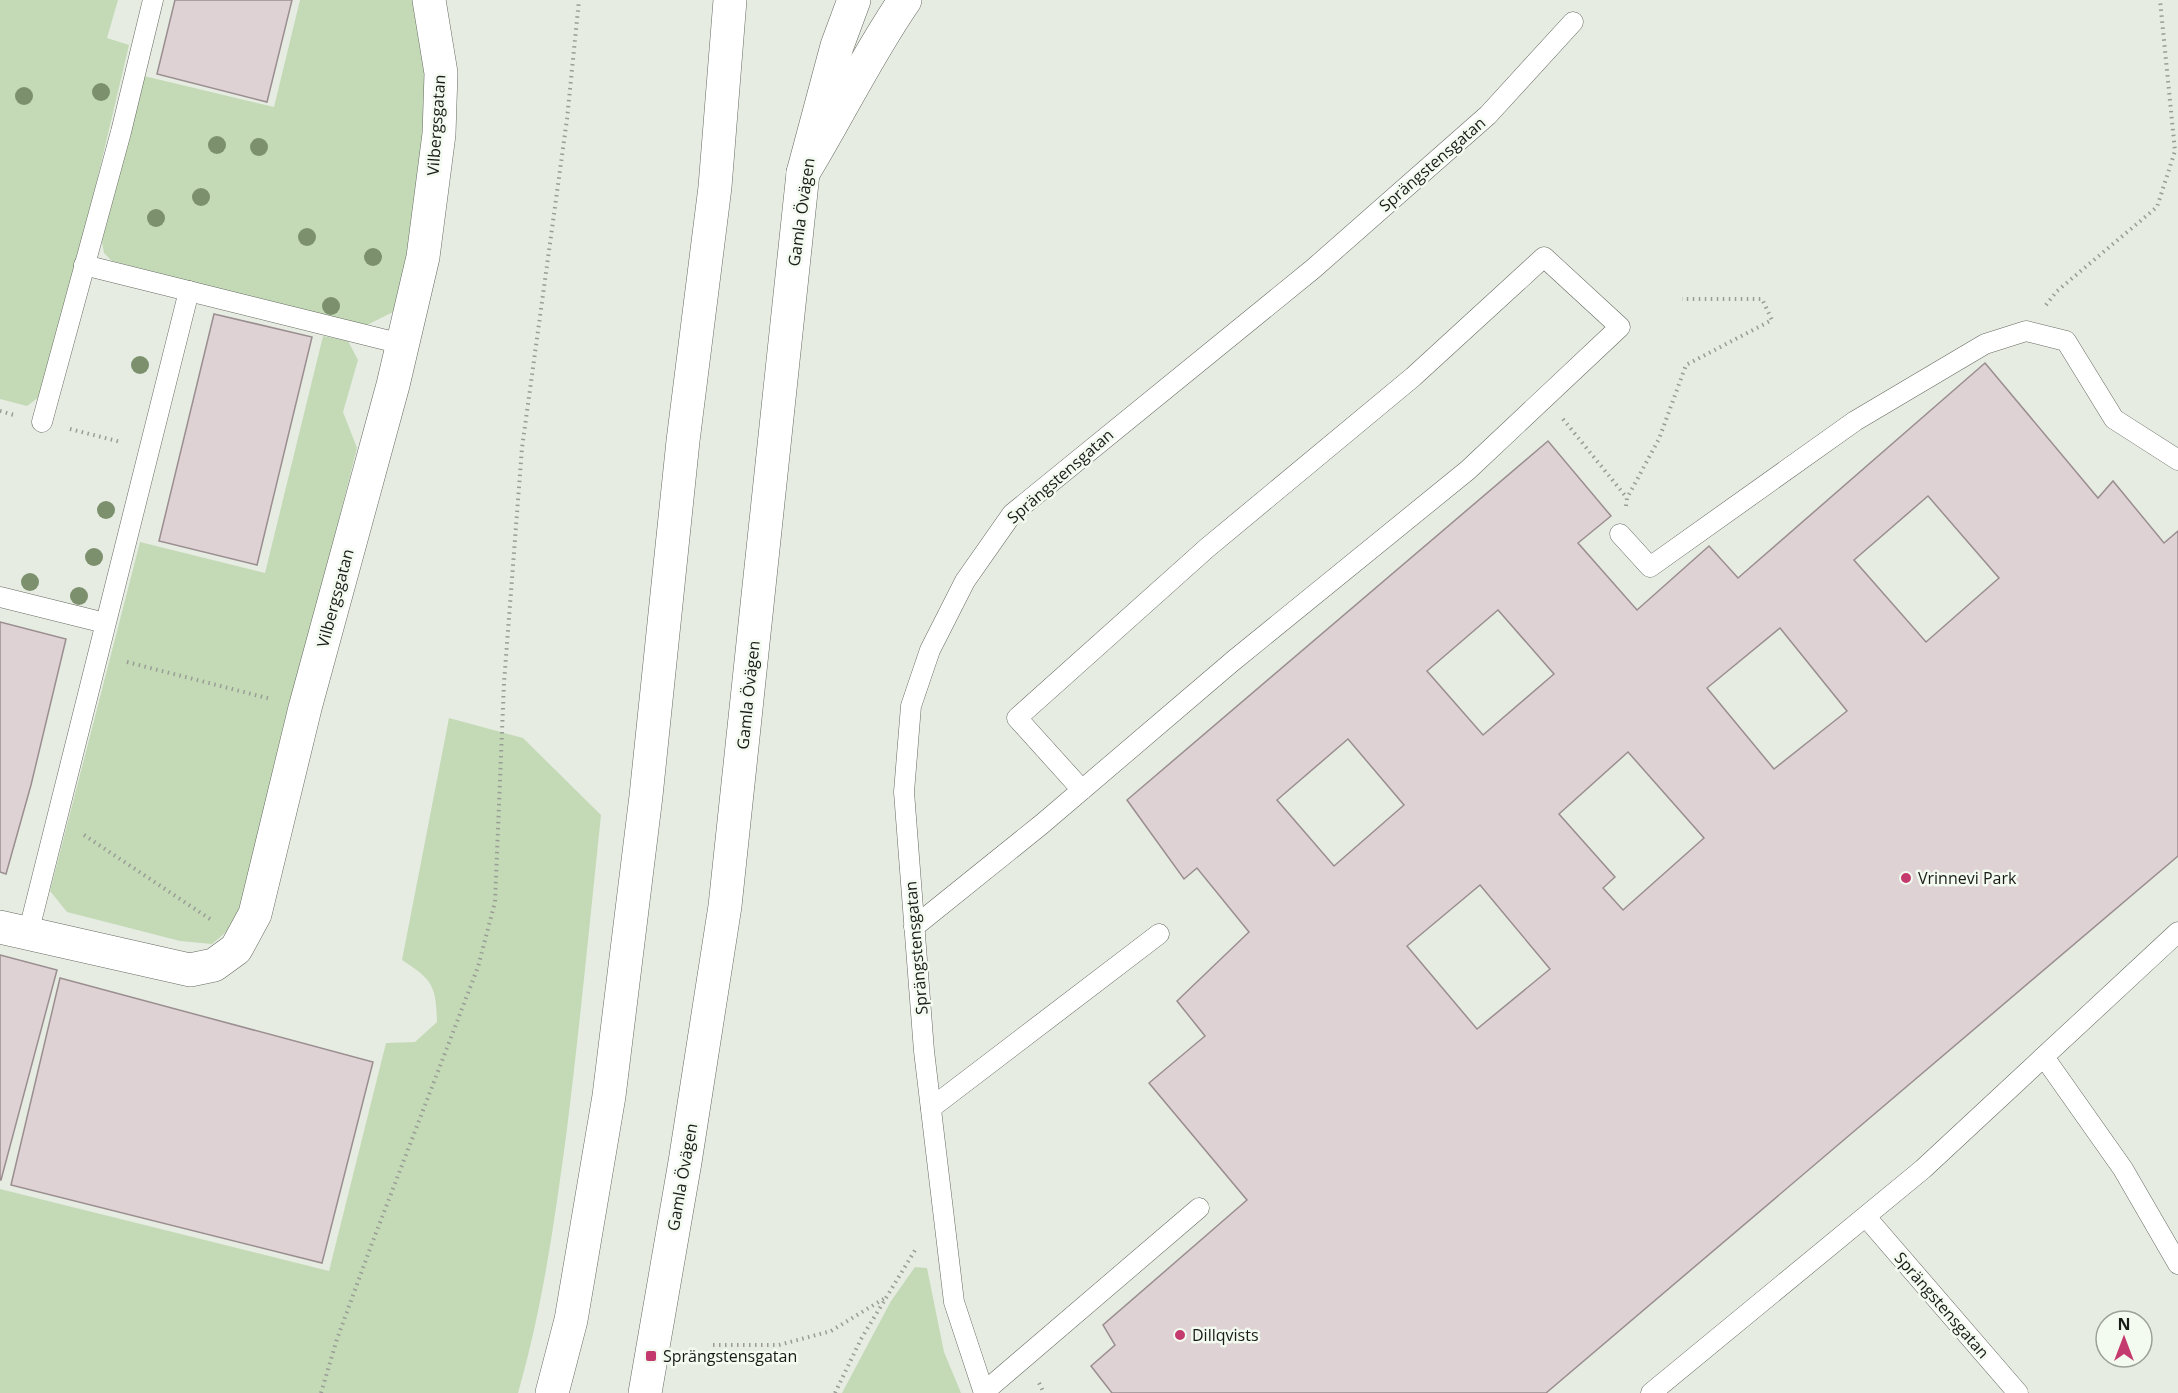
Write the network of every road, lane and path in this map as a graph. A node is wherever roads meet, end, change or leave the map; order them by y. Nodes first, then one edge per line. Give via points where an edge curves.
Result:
1 (153, 0) edge
2 (429, 0) edge
3 (579, 0) edge
4 (730, 0) edge
5 (854, 0) edge
6 (905, 0) edge
7 (2160, 0) edge
8 (1573, 22) dead end
9 (803, 173) junction
10 (84, 265) junction
11 (189, 291) junction
12 (1682, 299) dead end
13 (2026, 331) junction
14 (402, 345) junction
15 (1556, 410) dead end
16 (0, 411) edge
17 (42, 422) junction
18 (149, 449) junction
19 (2178, 460) edge
20 (1627, 498) junction
21 (1620, 534) joint
22 (0, 597) edge
23 (105, 623) junction
24 (97, 654) junction
25 (305, 708) junction
26 (1082, 790) junction
27 (56, 816) junction
28 (914, 927) junction
29 (14, 930) edge
30 (2178, 932) edge
31 (1160, 934) dead end
32 (241, 940) junction
33 (2044, 1057) junction
34 (931, 1108) junction
35 (942, 1206) junction
36 (1199, 1208) dead end
37 (1866, 1217) junction
38 (2178, 1263) edge
39 (888, 1296) junction
40 (713, 1345) dead end
41 (984, 1392) edge
42 (321, 1393) edge
43 (552, 1393) edge
44 (645, 1393) edge
45 (835, 1393) edge
46 (1652, 1393) edge
47 (2018, 1393) edge

1 - 10 lane
2 - 14 main road, Vilbergsgatan via 441,73 440,134 423,257
3 - 42 path via 567,119 522,448 504,683 495,902 478,967 371,1246
4 - 43 main road via 715,187 609,1096 571,1320
5 - 9 main road, Gamla Övägen via 837,46
6 - 9 main road
7 - 13 path via 2175,151 2157,207 2057,291
8 - 28 lane, Sprängstensgatan via 1479,123 1313,268 1012,514 965,581 930,650 911,706 904,792
9 - 44 main road, Gamla Övägen via 725,906
10 - 11 lane
10 - 17 lane
11 - 14 lane
11 - 18 lane
12 - 20 path via 1762,299 1772,320 1686,365 1659,439
13 - 19 lane via 2066,340 2114,419
13 - 21 lane via 1985,344 1855,421 1650,567
14 - 25 main road, Vilbergsgatan
15 - 20 path
16 - 17 path
17 - 18 path
18 - 23 lane
20 - 21 path
22 - 23 lane
23 - 24 lane
24 - 25 path
24 - 27 lane
25 - 32 main road, Vilbergsgatan via 255,914
26 - 26 lane via 1017,718 1207,548 1413,377 1544,257 1620,327 1468,470
26 - 28 lane
27 - 29 lane
27 - 32 path
28 - 34 lane, Sprängstensgatan
29 - 32 main road, Vilbergsgatan via 190,970 214,965 236,949
30 - 33 lane
31 - 34 lane
33 - 37 lane
33 - 38 lane via 2123,1169
34 - 35 lane, Sprängstensgatan
35 - 39 path
35 - 41 lane, Sprängstensgatan via 954,1302
36 - 41 lane
37 - 46 lane
37 - 47 lane, Sprängstensgatan
39 - 40 path via 831,1331 779,1345
39 - 45 path via 861,1339

